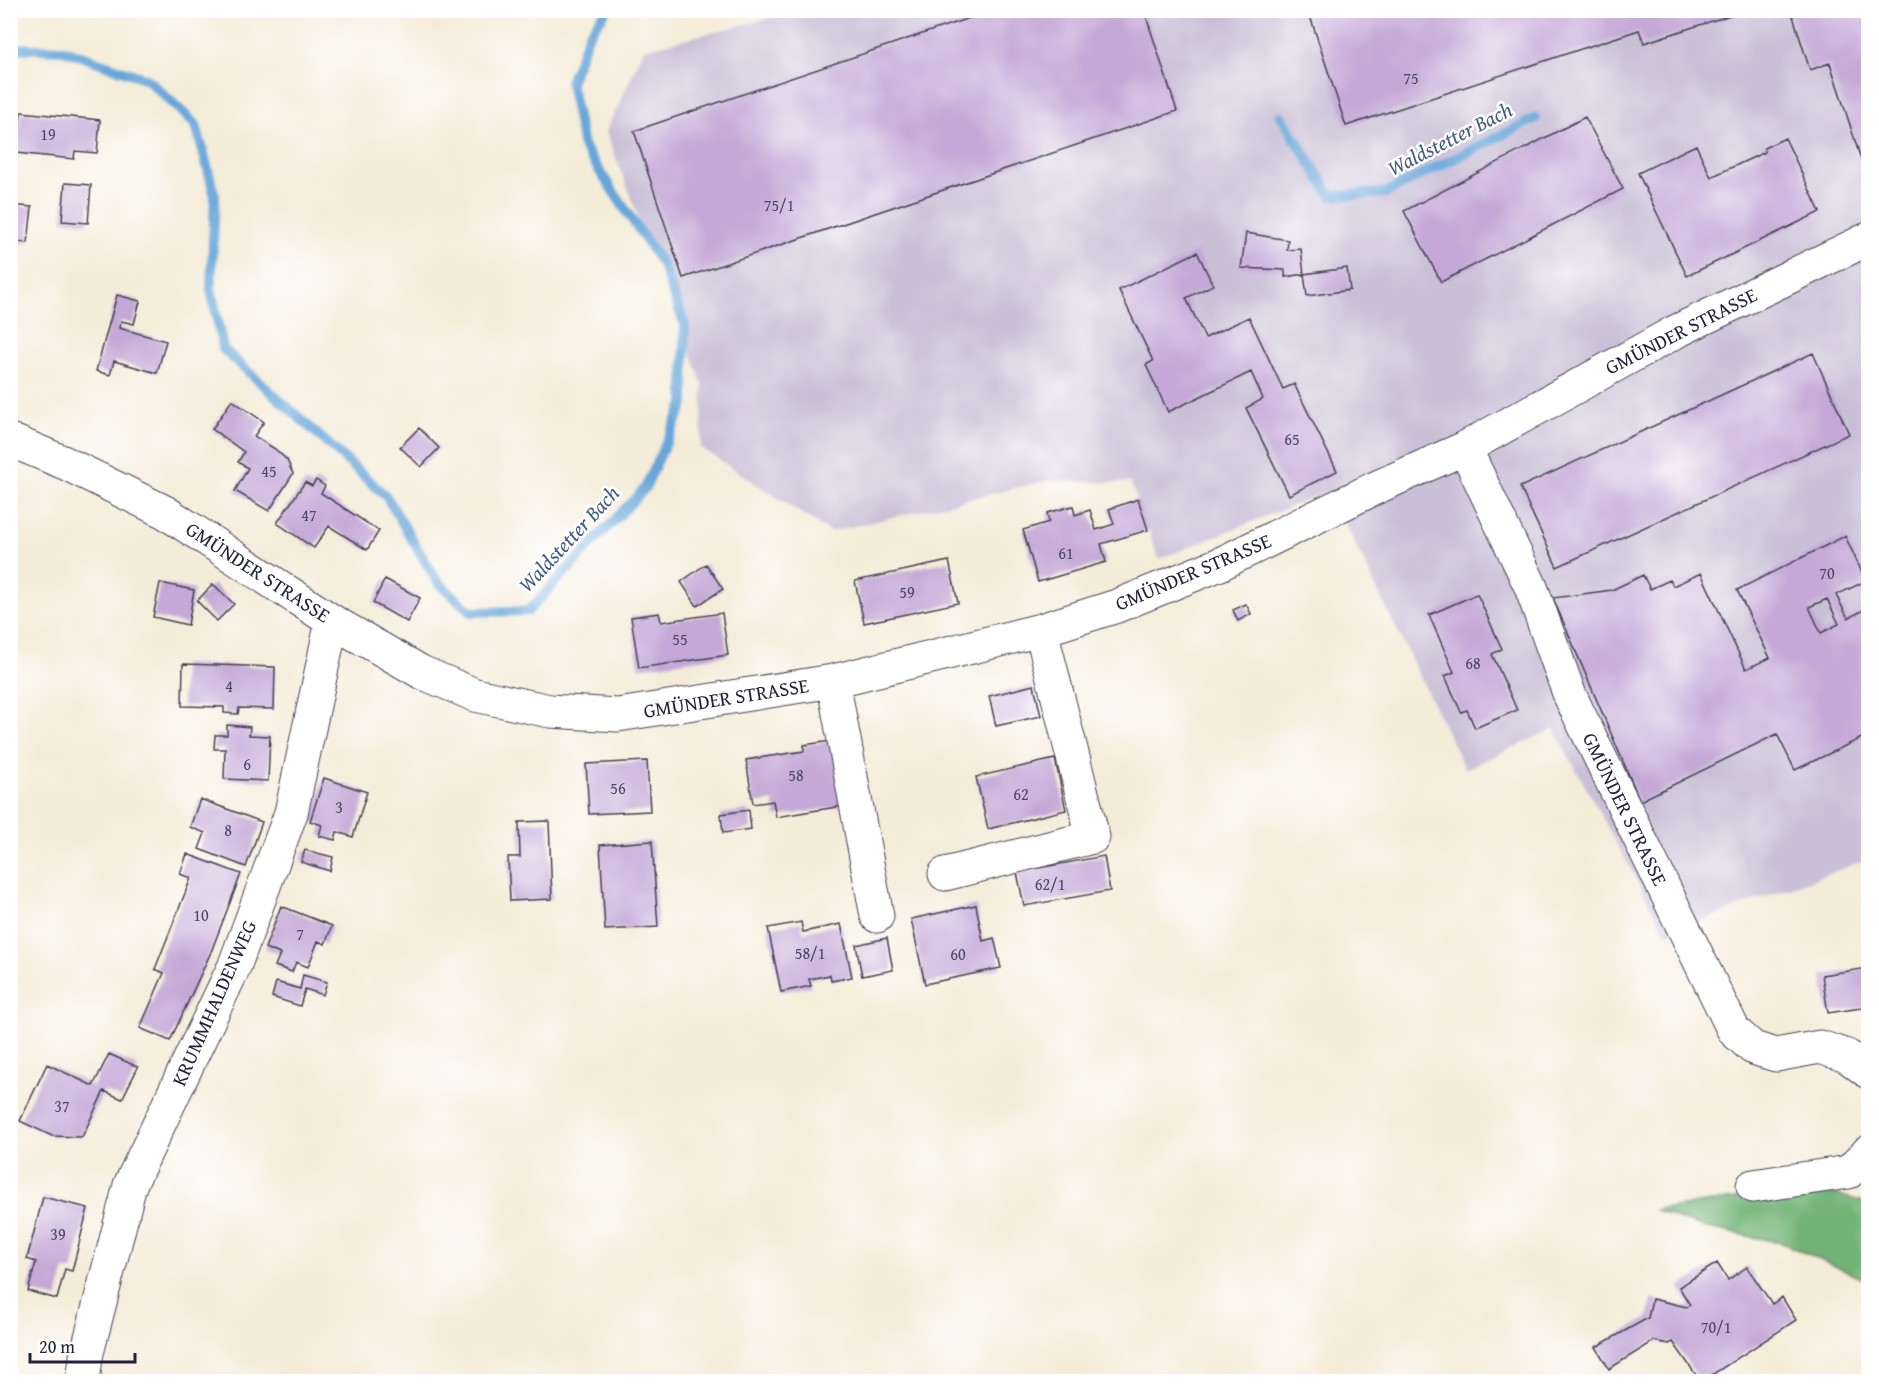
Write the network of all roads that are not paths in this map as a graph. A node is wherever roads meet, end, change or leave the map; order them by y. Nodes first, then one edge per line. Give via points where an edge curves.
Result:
1 (1869, 239) edge
2 (10, 440) edge
3 (1465, 448) junction
4 (333, 621) junction
5 (1041, 630) junction
6 (833, 681) junction
7 (945, 874) dead end
8 (877, 916) dead end
9 (1869, 1072) edge
10 (1869, 1152) edge
11 (1754, 1186) dead end
12 (83, 1382) edge

1 - 3 street, GMÜNDER STRASSE via 1675,332
2 - 4 street, GMÜNDER STRASSE via 165,512
3 - 5 street, GMÜNDER STRASSE via 1220,564 1117,606
3 - 9 street, GMÜNDER STRASSE via 1531,587 1570,696 1734,1031 1753,1048 1776,1055 1820,1047 1847,1056
4 - 6 street, GMÜNDER STRASSE via 421,672 475,695 550,711 618,715
4 - 12 street, KRUMMHALDENWEG via 291,813 234,966 130,1185
5 - 6 street, GMÜNDER STRASSE
5 - 7 street via 1093,837
6 - 8 street
10 - 11 street via 1850,1172

